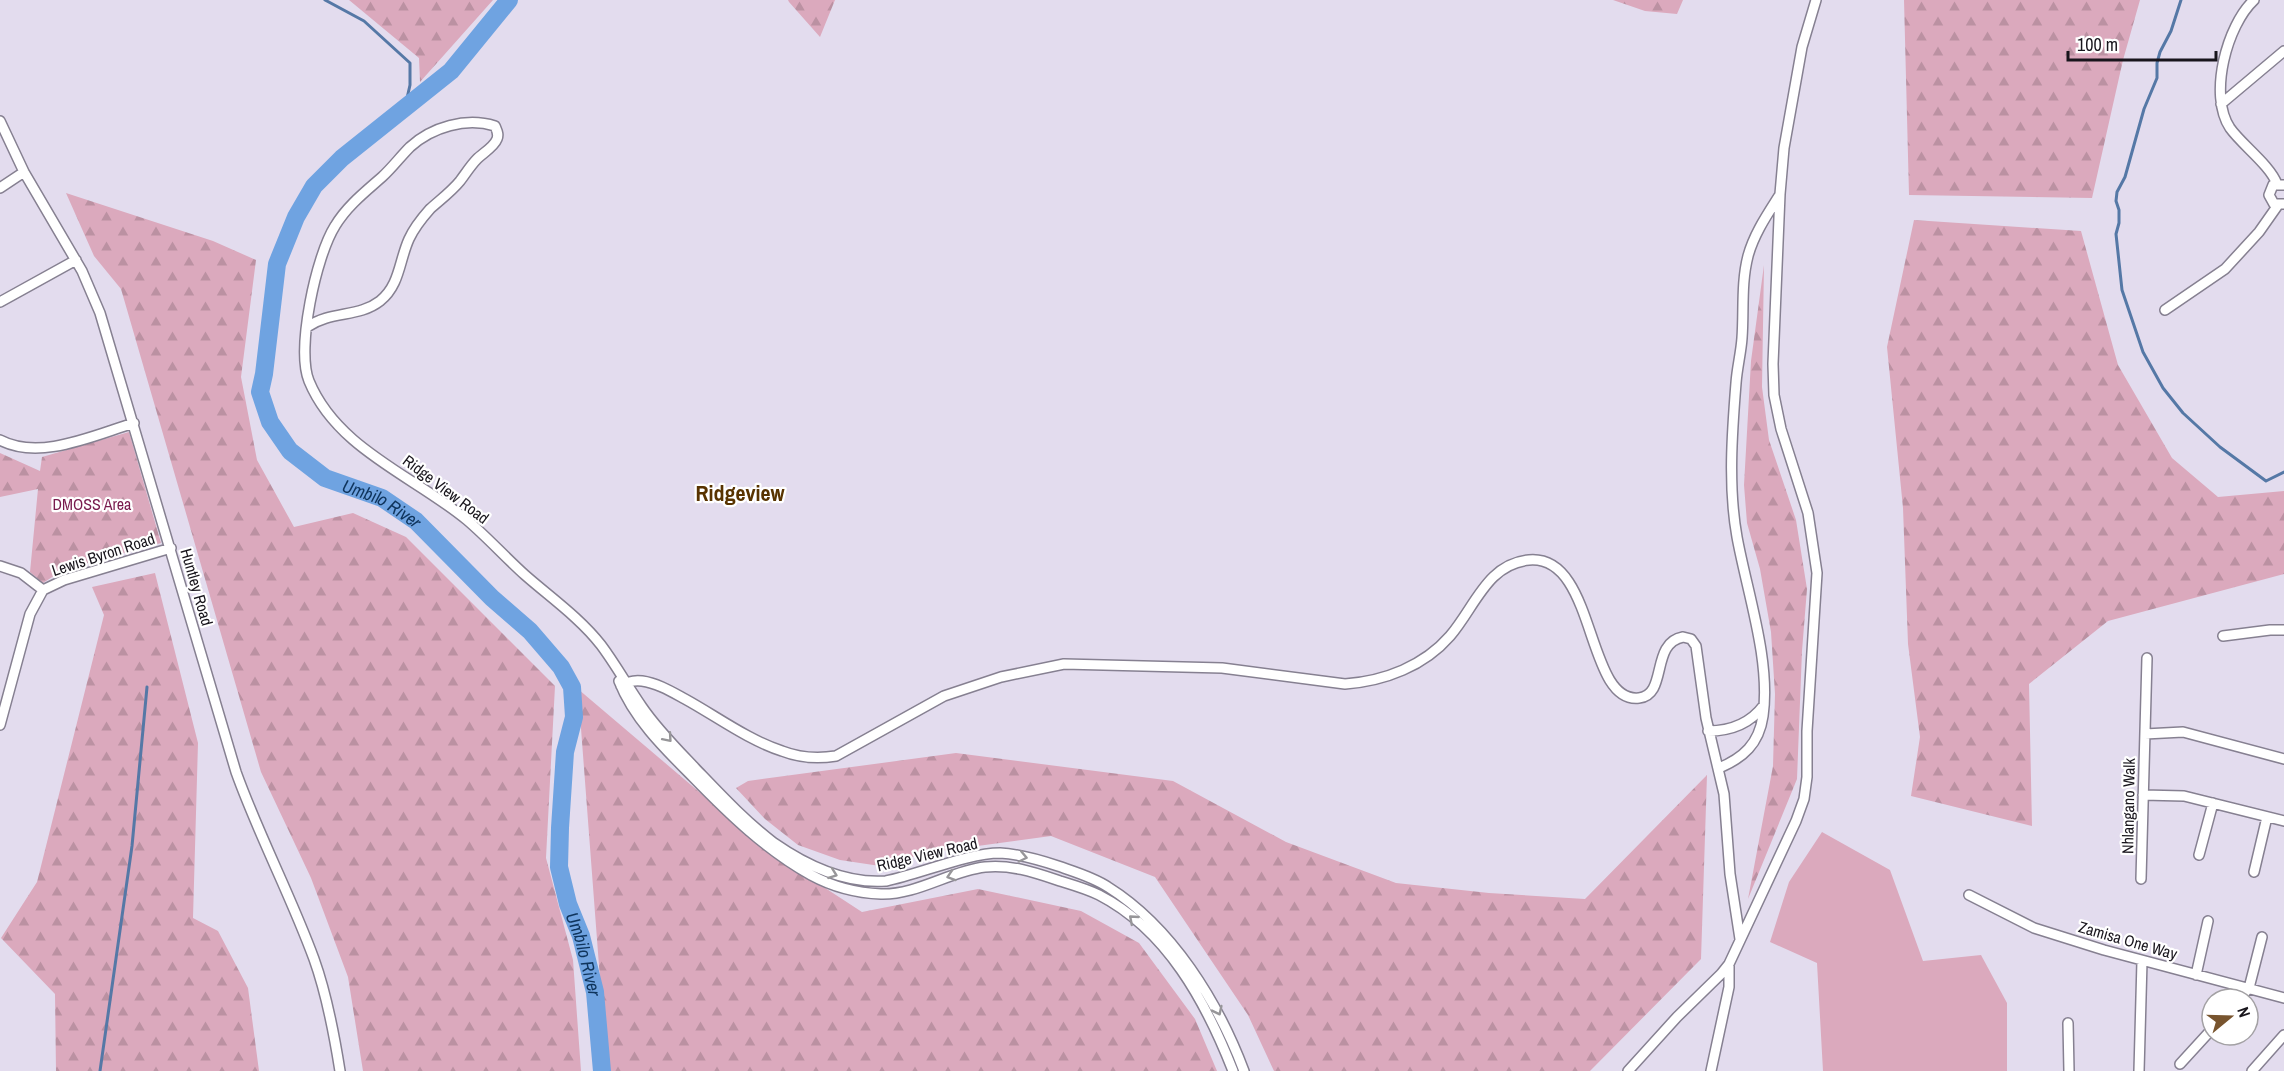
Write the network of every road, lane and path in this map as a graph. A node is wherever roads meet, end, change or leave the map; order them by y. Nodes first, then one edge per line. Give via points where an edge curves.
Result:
1 (1816, 0) edge
2 (2254, 0) edge
3 (2284, 51) edge
4 (2221, 104) junction
5 (0, 121) edge
6 (24, 172) junction
7 (2280, 184) edge
8 (0, 188) edge
9 (1780, 194) junction
10 (2281, 205) edge
11 (76, 260) junction
12 (0, 302) edge
13 (2165, 310) dead end
14 (307, 327) junction
15 (134, 423) junction
16 (0, 440) edge
17 (171, 548) junction
18 (0, 566) edge
19 (43, 590) junction
20 (2284, 630) edge
21 (2223, 636) dead end
22 (2147, 658) dead end
23 (624, 684) junction
24 (1764, 705) junction
25 (0, 725) edge
26 (1708, 731) junction
27 (2145, 734) junction
28 (2284, 759) edge
29 (1719, 768) junction
30 (2143, 795) junction
31 (2213, 803) junction
32 (2267, 816) junction
33 (2284, 820) edge
34 (2199, 855) dead end
35 (2254, 872) dead end
36 (2141, 879) dead end
37 (1969, 895) dead end
38 (2208, 921) dead end
39 (2262, 937) dead end
40 (1740, 939) junction
41 (2142, 960) junction
42 (1729, 964) junction
43 (2196, 975) junction
44 (2244, 987) edge
45 (2248, 987) edge
46 (2260, 991) edge
47 (2284, 998) edge
48 (2068, 1023) dead end
49 (2284, 1035) edge
50 (2200, 1042) edge
51 (2180, 1064) dead end
52 (340, 1071) edge
53 (1233, 1071) edge
54 (1244, 1071) edge
55 (1628, 1071) edge
56 (1711, 1071) edge
57 (2069, 1071) edge
58 (2139, 1071) edge
59 (2252, 1071) edge

1 - 9 street via 1802,47
2 - 4 street via 2234,29 2222,70
3 - 4 street
4 - 7 street via 2230,127
5 - 6 street, Huntley Road
6 - 8 street
6 - 11 street, Huntley Road
7 - 10 street via 2271,188 2268,195 2271,202
9 - 24 street via 1755,236 1744,276 1732,472 1736,534 1756,624
9 - 40 street via 1774,395 1808,513 1816,573 1807,777 1796,821
10 - 13 street via 2225,269
11 - 12 street
11 - 15 street, Huntley Road via 100,313
14 - 14 street, Ridge View Road via 324,317 367,308 389,293 416,226 494,144 498,138 495,126 468,122 422,138 349,207 333,228 322,256
14 - 23 street, Ridge View Road via 304,358 308,379 338,426 466,519 591,633
15 - 16 street via 45,448 17,447
15 - 17 street, Huntley Road
17 - 19 street, Lewis Byron Road via 63,580
17 - 52 street, Huntley Road via 236,772 315,960
18 - 19 street via 21,573
19 - 25 street, Lewis Byron Road via 30,614
20 - 21 street
22 - 27 street, Nhlangano Walk
23 - 26 street via 640,680 650,683 779,750 817,759 836,756 944,696 1001,677 1064,664 1222,668 1346,684 1384,677 1429,656 1451,635 1490,579 1511,564 1530,560 1547,561 1566,576 1605,673 1623,695 1649,695 1666,650 1677,638 1691,639 1698,654
53 -> 23 street, Ridge View Road via 1207,1011 1170,955 1118,907 1098,894 1011,867 973,869 884,894 853,891 814,876 770,848 725,810 654,736
23 -> 54 street, Ridge View Road via 679,751 747,819 796,858 833,875 886,881 999,853 1047,862 1107,886 1130,902 1177,951 1214,1002
24 - 26 street via 1735,727
24 - 29 street via 1761,729 1748,752
26 - 29 street
27 - 28 street via 2183,732
27 - 30 street, Nhlangano Walk
29 - 40 street
30 - 31 street via 2172,794
30 - 36 street, Nhlangano Walk
31 - 32 street
31 - 34 street
32 - 33 street
32 - 35 street
37 - 41 street, Zamisa One Way via 2034,928
38 - 43 street
39 - 45 street
40 - 42 street
41 - 43 street, Zamisa One Way
41 - 58 street
42 - 55 street
42 - 56 street via 1727,996
43 - 44 street, Zamisa One Way
46 - 47 street, Zamisa One Way
48 - 57 street
49 - 59 street
50 - 51 street

